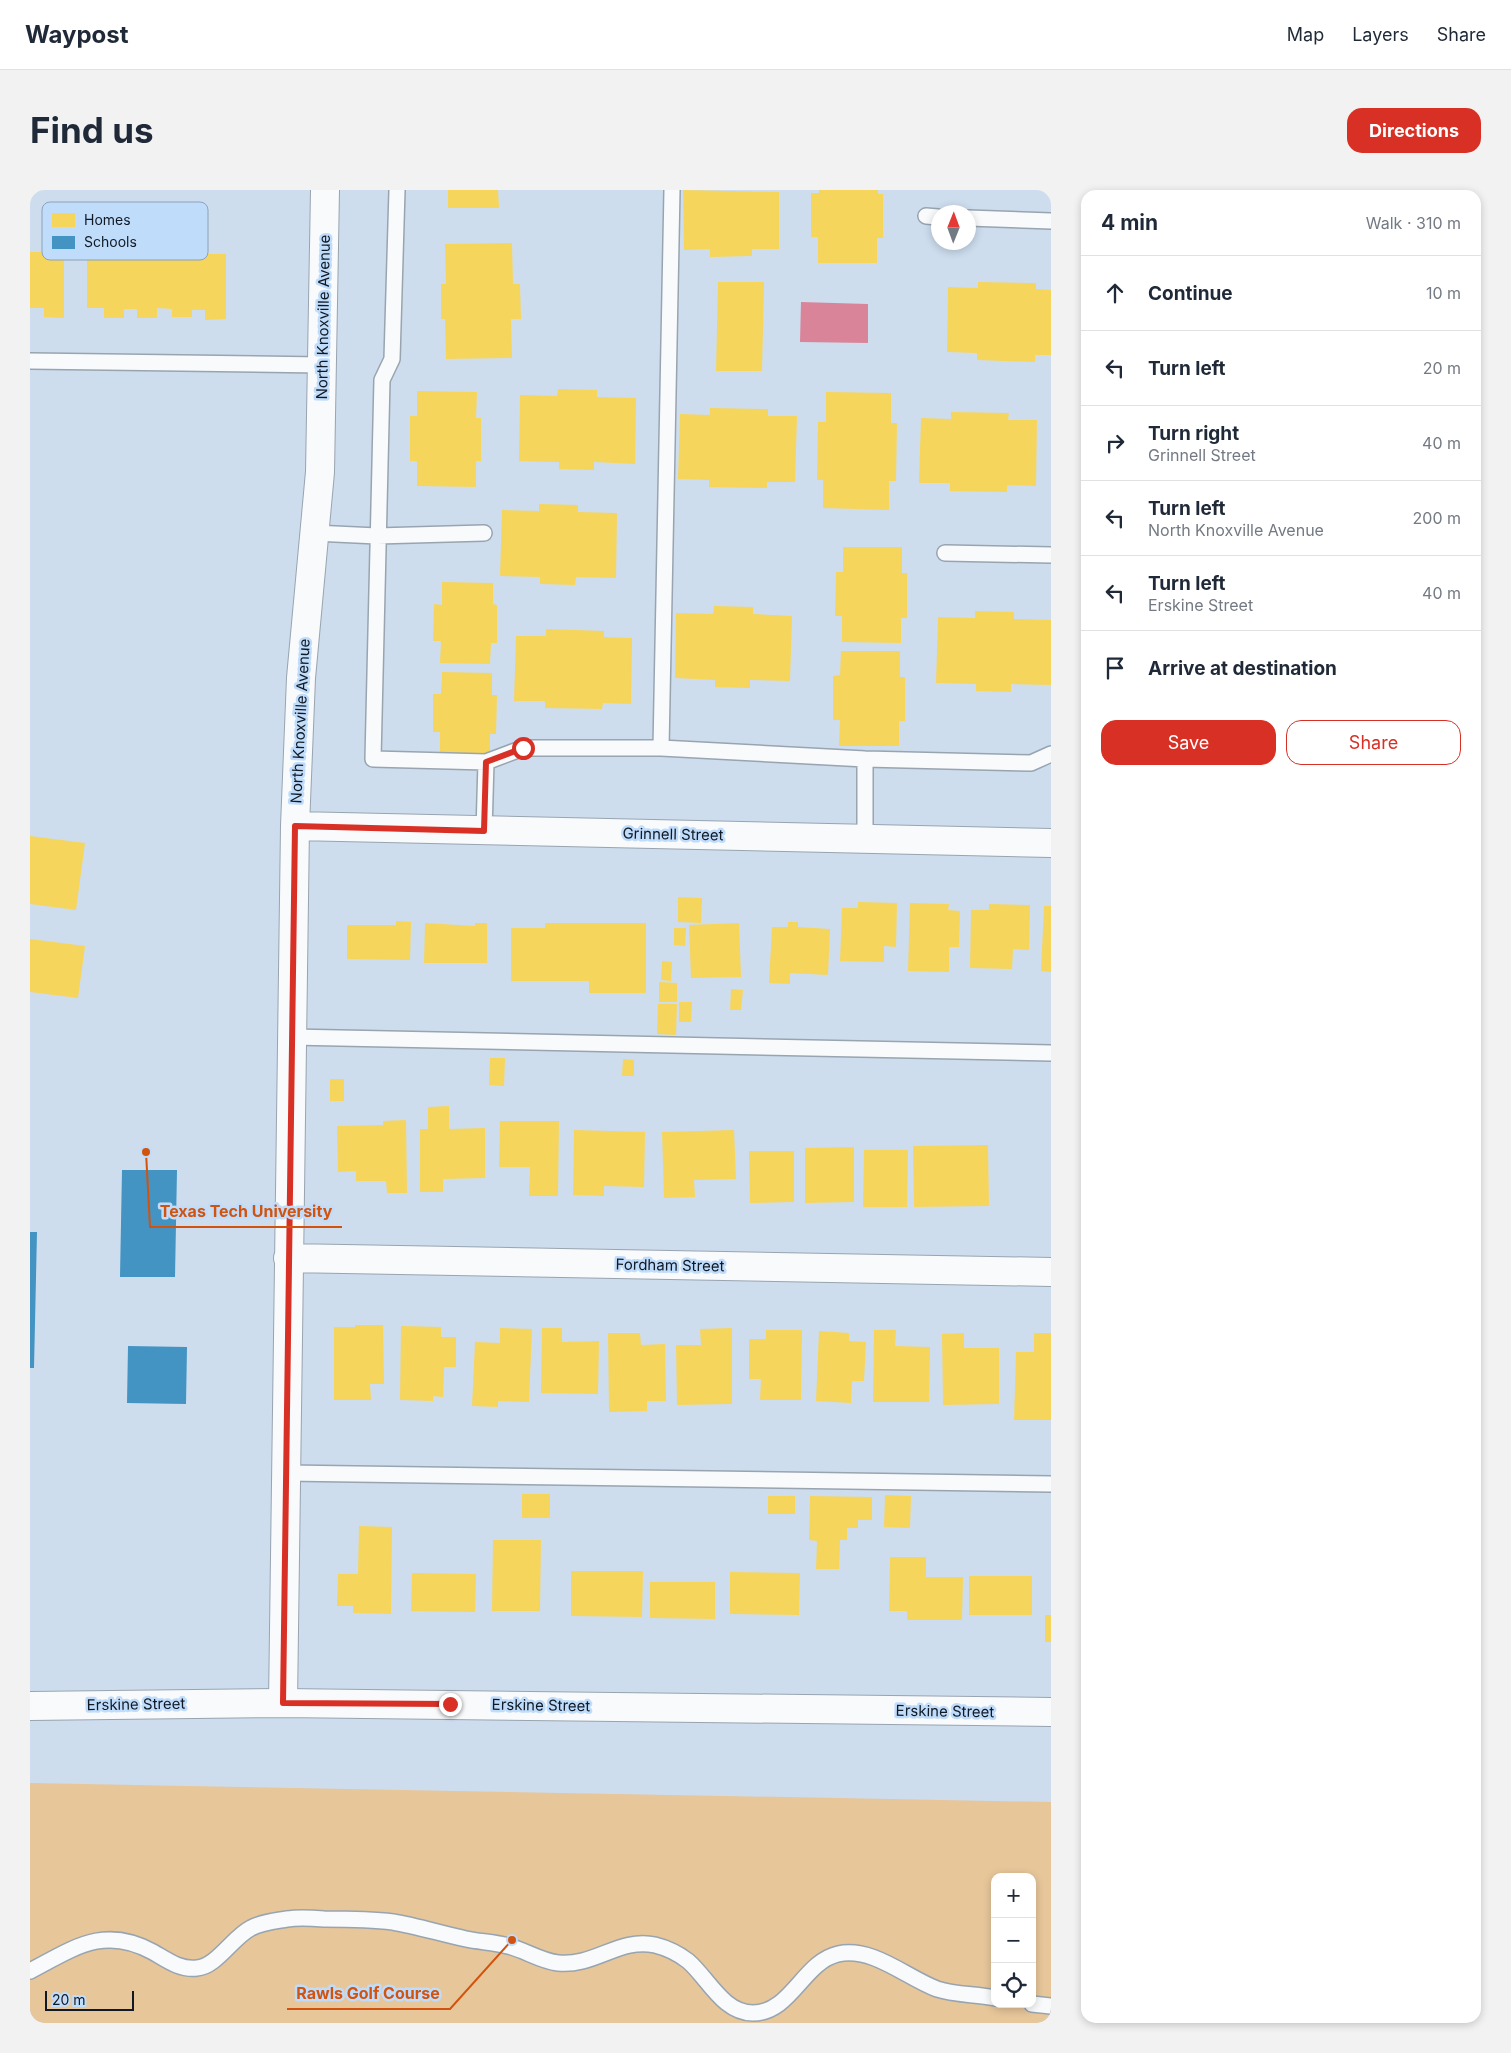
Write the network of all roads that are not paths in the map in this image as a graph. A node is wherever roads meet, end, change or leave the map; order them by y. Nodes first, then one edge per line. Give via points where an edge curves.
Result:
1 (326, 190) edge
2 (397, 190) edge
3 (672, 190) edge
4 (976, 218) edge
5 (1051, 221) edge
6 (30, 361) edge
7 (322, 365) junction
8 (314, 533) junction
9 (484, 533) dead end
10 (377, 536) junction
11 (944, 554) dead end
12 (1051, 555) edge
13 (660, 748) junction
14 (1051, 754) edge
15 (865, 759) junction
16 (486, 762) junction
17 (295, 826) junction
18 (484, 831) junction
19 (865, 839) junction
20 (1051, 843) edge
21 (292, 1038) junction
22 (1051, 1053) edge
23 (288, 1258) junction
24 (1051, 1272) edge
25 (286, 1473) junction
26 (1051, 1484) edge
27 (283, 1703) junction
28 (30, 1706) edge
29 (1051, 1712) edge
30 (30, 1971) edge
31 (991, 1997) edge
32 (1036, 2004) edge
33 (1051, 2006) edge

1 - 7 street, North Knoxville Avenue
2 - 10 lane via 392,359 382,380
3 - 13 lane
4 - 5 lane
6 - 7 lane
7 - 8 street, North Knoxville Avenue via 320,472
8 - 10 lane
8 - 17 street, North Knoxville Avenue via 301,678
9 - 10 lane
10 - 16 lane via 373,758
11 - 12 lane
13 - 15 lane
13 - 16 lane via 523,748
14 - 15 lane via 1031,763
15 - 19 lane
16 - 18 lane
17 - 18 street, Grinnell Street
17 - 21 street, North Knoxville Avenue
18 - 19 street, Grinnell Street
19 - 20 street, Grinnell Street
21 - 22 lane
21 - 23 street, North Knoxville Avenue
23 - 24 street, Fordham Street
23 - 25 street, North Knoxville Avenue
25 - 26 lane
25 - 27 street, North Knoxville Avenue
27 - 28 street, Erskine Street
27 - 29 street, Erskine Street
30 - 31 lane via 70,1949 109,1938 143,1947 180,1967 196,1969 208,1966 238,1936 270,1921 292,1918 365,1919 396,1922 469,1940 497,1943 556,1963 576,1964 620,1947 653,1945 670,1950 689,1962 724,2000 740,2010 753,2013 770,2010 810,1971 825,1959 840,1953 874,1959 937,1989
32 - 33 lane

